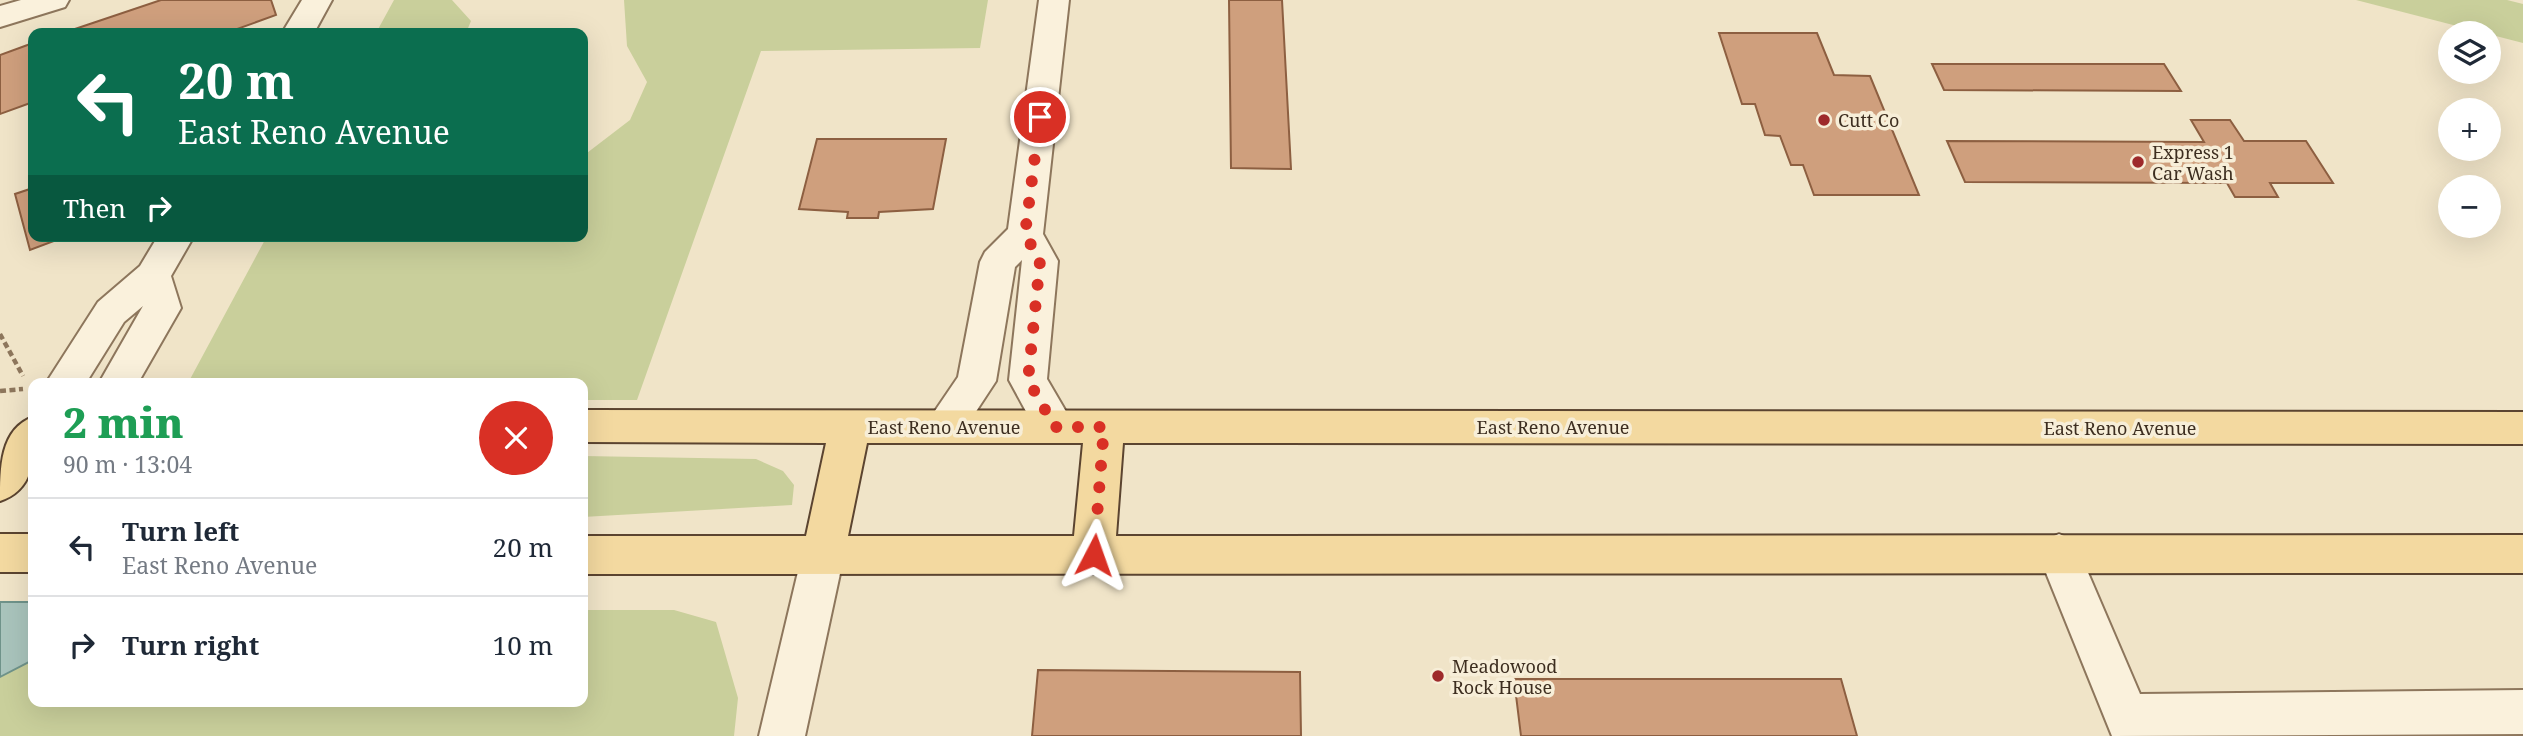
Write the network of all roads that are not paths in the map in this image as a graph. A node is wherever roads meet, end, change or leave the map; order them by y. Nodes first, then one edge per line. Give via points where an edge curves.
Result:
1 (54, 0) edge
2 (317, 0) edge
3 (1054, 0) edge
4 (0, 17) edge
5 (301, 28) edge
6 (1025, 234) junction
7 (173, 242) edge
8 (153, 276) junction
9 (68, 378) edge
10 (121, 378) edge
11 (588, 426) edge
12 (850, 426) junction
13 (0, 427) edge
14 (28, 427) edge
15 (944, 427) junction
16 (1055, 427) junction
17 (1104, 427) junction
18 (2523, 428) edge
19 (28, 441) edge
20 (0, 484) edge
21 (2059, 553) junction
22 (2523, 554) edge
23 (588, 555) edge
24 (823, 555) junction
25 (1094, 555) junction
26 (2523, 712) edge
27 (2131, 726) edge
28 (782, 736) edge

1 - 4 street
2 - 5 street
3 - 6 street
6 - 15 street via 999,262 977,381
6 - 16 street via 1040,261 1028,380
7 - 8 street
8 - 9 street via 111,312
8 - 10 street via 162,308
11 - 12 main road, East Reno Avenue
12 - 15 main road, East Reno Avenue
12 - 24 main road
13 - 14 main road
15 - 16 main road, East Reno Avenue
16 - 17 main road, East Reno Avenue
17 - 18 main road, East Reno Avenue
17 - 25 main road
19 - 20 main road
21 - 22 main road
21 - 25 main road
21 - 27 street
23 - 24 main road
24 - 25 main road
24 - 28 street
26 - 27 street

